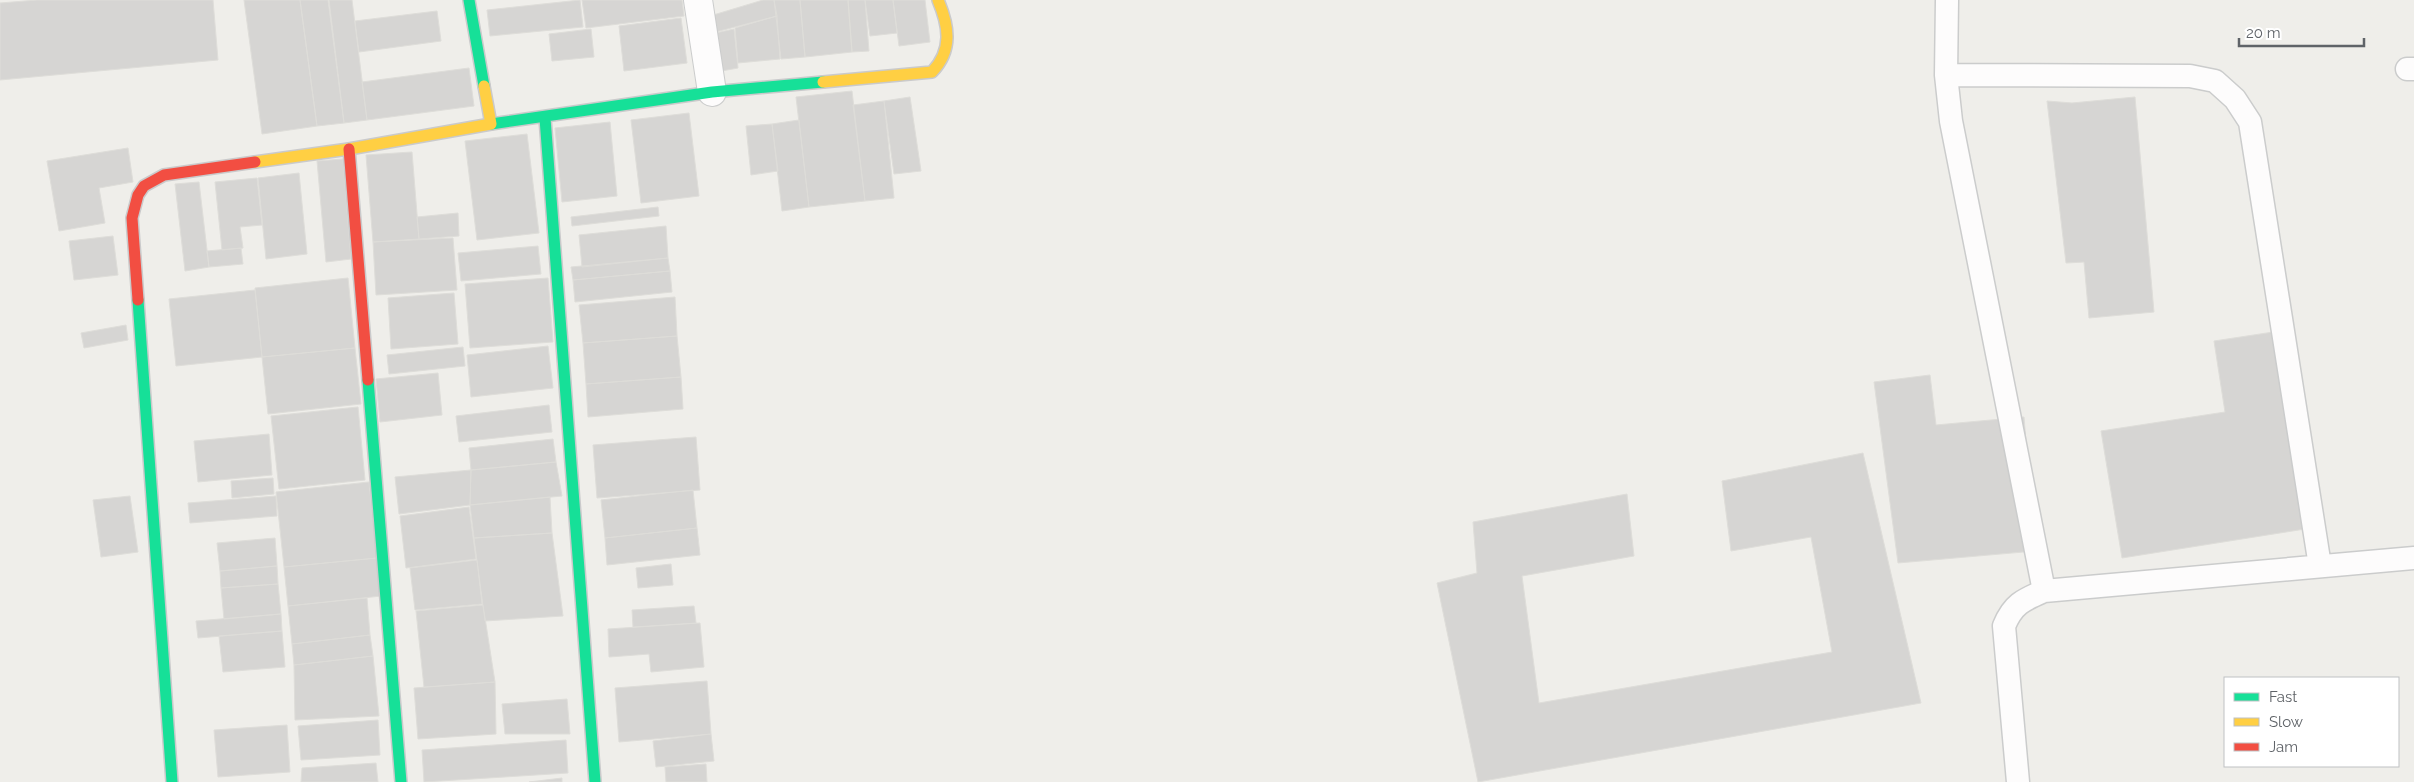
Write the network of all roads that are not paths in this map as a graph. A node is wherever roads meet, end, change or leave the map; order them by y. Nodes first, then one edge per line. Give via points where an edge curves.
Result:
1 (469, 0) edge
2 (698, 0) edge
3 (938, 0) edge
4 (1948, 0) edge
5 (1946, 75) junction
6 (712, 92) junction
7 (545, 118) junction
8 (491, 124) junction
9 (349, 149) junction
10 (2414, 558) edge
11 (2320, 566) junction
12 (2044, 591) junction
13 (172, 782) edge
14 (401, 782) edge
15 (595, 782) edge
16 (2018, 782) edge

1 - 8 street
2 - 6 street
3 - 6 street via 946,16 948,43 943,63 932,72
4 - 5 lane
5 - 11 lane via 2190,76 2215,81 2235,99 2250,122
5 - 12 lane via 1950,121
6 - 7 street
7 - 8 street
7 - 15 street
8 - 9 street
9 - 13 street via 164,175 147,181 138,195 132,218
9 - 14 street
10 - 11 lane
11 - 12 lane
12 - 16 lane via 2011,610 2004,626

